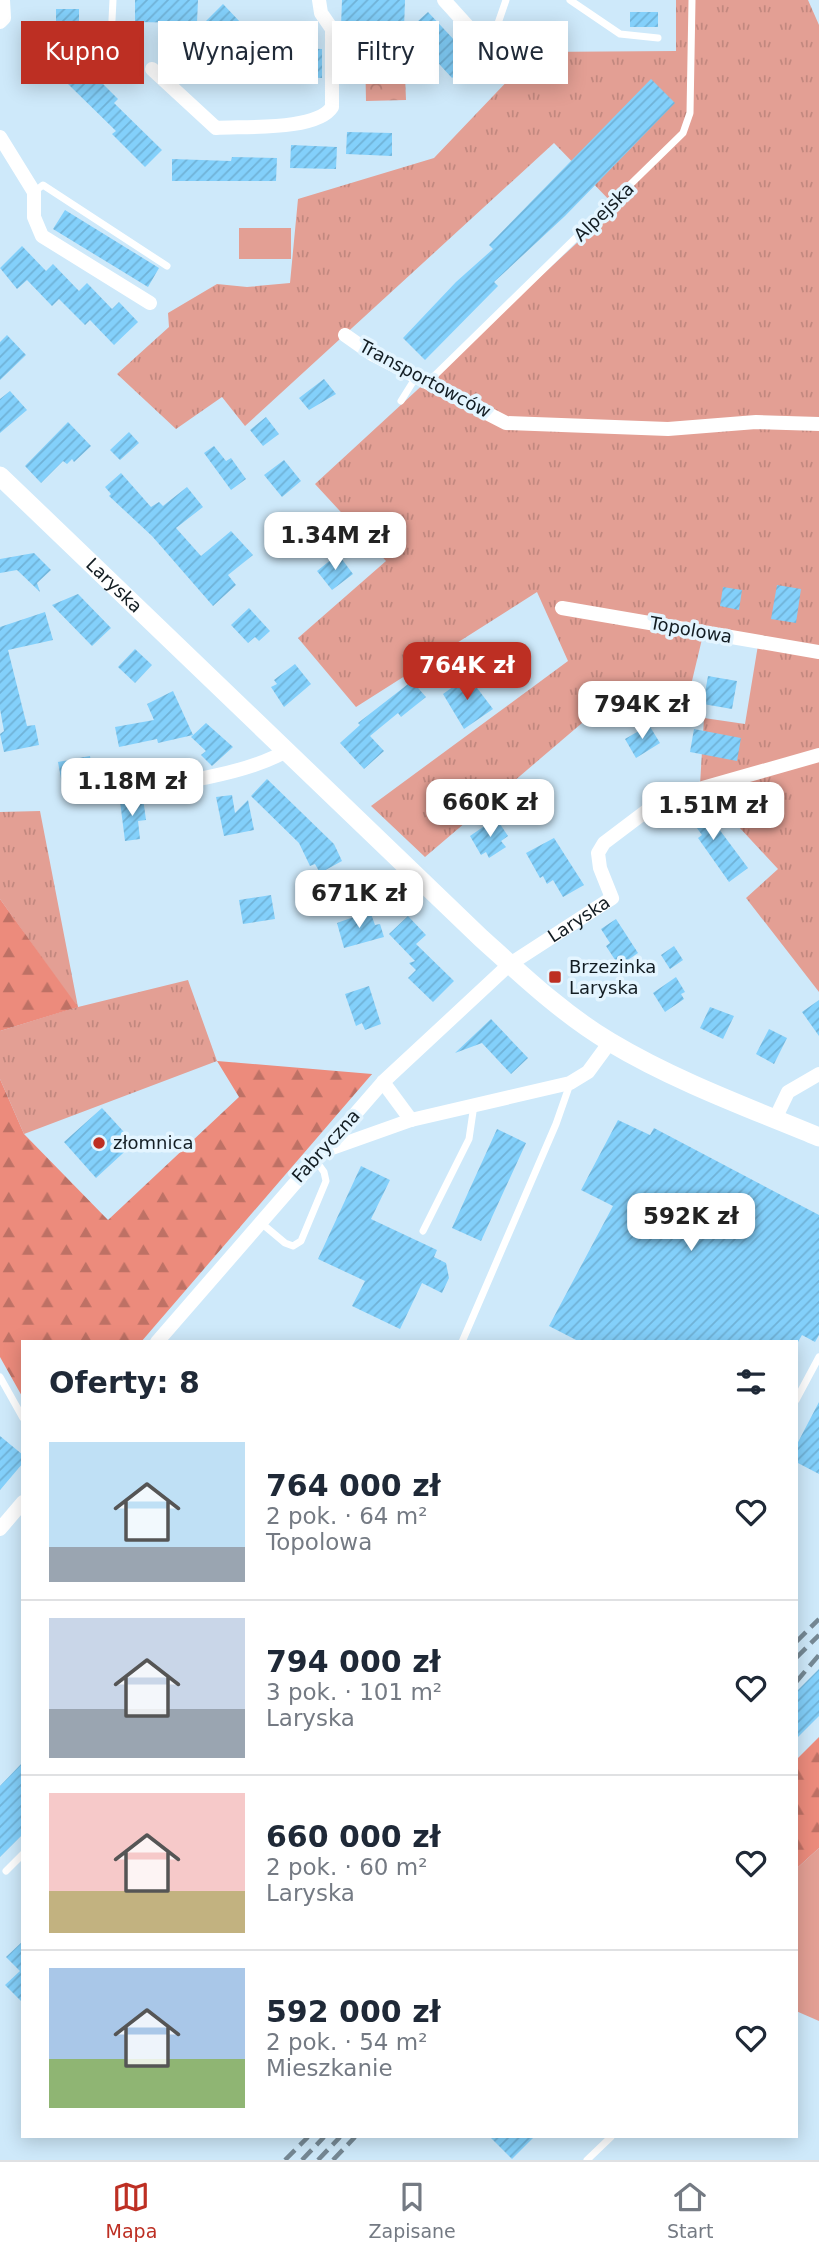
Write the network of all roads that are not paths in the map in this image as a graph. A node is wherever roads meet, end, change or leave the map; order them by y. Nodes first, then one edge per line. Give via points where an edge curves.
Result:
1 (3, 0) edge
2 (113, 0) edge
3 (319, 0) edge
4 (444, 0) edge
5 (506, 0) edge
6 (570, 0) edge
7 (692, 0) edge
8 (112, 20) dead end
9 (463, 21) edge
10 (499, 21) edge
11 (0, 22) edge
12 (658, 38) dead end
13 (152, 69) dead end
14 (0, 137) edge
15 (34, 192) junction
16 (167, 267) dead end
17 (150, 303) dead end
18 (345, 335) dead end
19 (422, 380) junction
20 (401, 401) dead end
21 (819, 424) edge
22 (0, 475) edge
23 (562, 608) dead end
24 (819, 652) edge
25 (288, 750) junction
26 (819, 755) edge
27 (72, 796) dead end
28 (510, 964) junction
29 (610, 1042) junction
30 (819, 1074) edge
31 (383, 1082) junction
32 (570, 1083) junction
33 (474, 1105) junction
34 (775, 1119) junction
35 (411, 1120) junction
36 (819, 1137) edge
37 (317, 1155) junction
38 (259, 1222) junction
39 (423, 1231) dead end
40 (160, 1340) edge
41 (463, 1340) edge
42 (819, 1357) edge
43 (0, 1377) edge
44 (798, 1396) edge
45 (21, 1414) edge
46 (21, 1504) edge
47 (0, 1529) edge
48 (21, 1856) edge
49 (6, 1871) dead end
50 (610, 2138) edge
51 (587, 2160) edge

1 - 11 street
2 - 8 lane
3 - 13 street via 332,29 332,107 313,120 216,128
4 - 9 street
5 - 10 lane
6 - 12 lane via 620,34
7 - 19 lane, Alpejska via 690,113 683,134
14 - 15 street
15 - 16 lane via 43,185
15 - 17 street via 34,217 42,236
18 - 19 street, Transportowców
19 - 20 lane, Alpejska
19 - 21 street, Transportowców via 506,423 668,429 756,422
22 - 25 street, Laryska
23 - 24 street, Topolowa
25 - 27 street via 244,768
25 - 28 street, Laryska
26 - 28 street, Laryska via 678,794 649,809 604,843 598,853 612,898
28 - 29 street, Laryska
28 - 31 street, Fabryczna
29 - 32 street via 588,1072
29 - 34 street, Laryska
30 - 34 street via 788,1092
31 - 35 street
31 - 37 street, Fabryczna
32 - 33 street
32 - 41 lane
33 - 35 street
33 - 39 lane via 469,1139
34 - 36 street, Laryska
35 - 37 street
37 - 38 street, Fabryczna
37 - 38 lane via 326,1181 301,1241 293,1246 285,1243
38 - 40 street, Fabryczna
42 - 44 lane
43 - 45 lane
46 - 47 street
48 - 49 lane
50 - 51 lane

